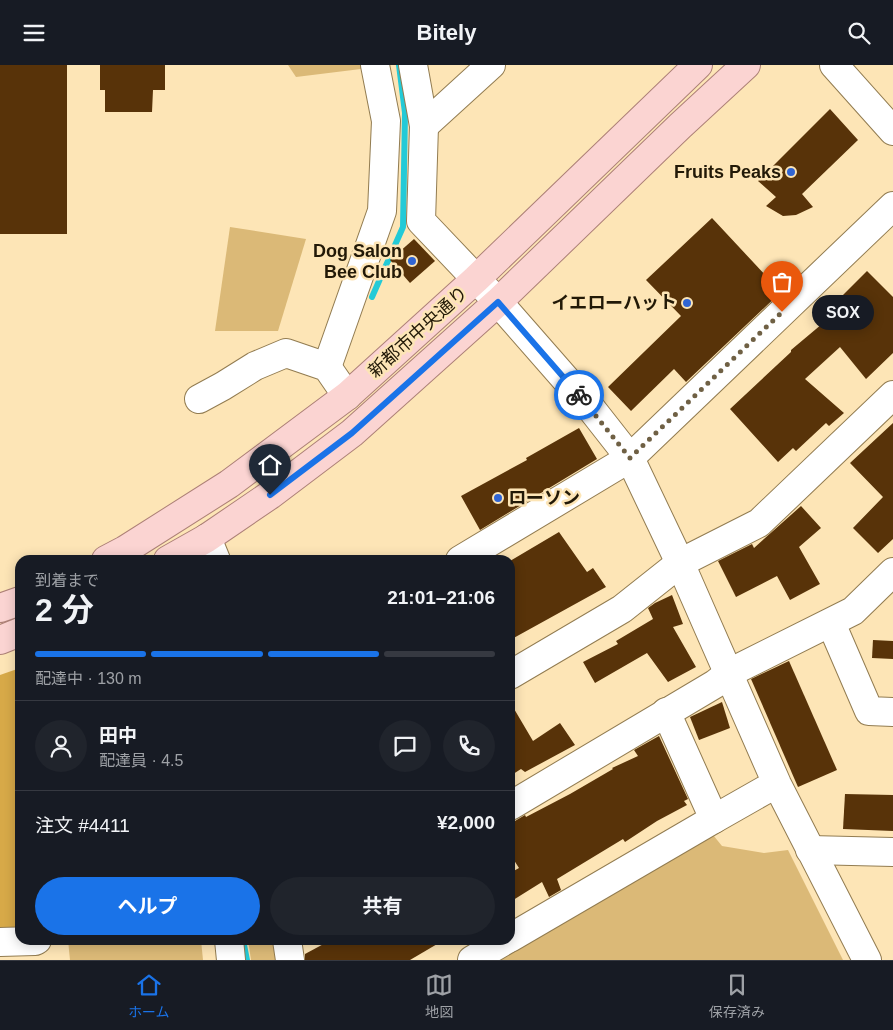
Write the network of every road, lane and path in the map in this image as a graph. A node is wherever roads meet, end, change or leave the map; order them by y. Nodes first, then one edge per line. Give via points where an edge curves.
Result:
1 (374, 65) edge
2 (413, 65) edge
3 (491, 65) edge
4 (698, 65) edge
5 (746, 65) edge
6 (834, 65) edge
7 (424, 126) junction
8 (893, 131) edge
9 (893, 206) edge
10 (476, 279) junction
11 (498, 302) junction
12 (327, 367) junction
13 (893, 395) edge
14 (347, 396) junction
15 (199, 399) dead end
16 (630, 458) junction
17 (212, 549) edge
18 (116, 555) edge
19 (188, 555) edge
20 (468, 555) edge
21 (680, 563) junction
22 (893, 572) edge
23 (15, 603) edge
24 (0, 608) edge
25 (830, 623) junction
26 (15, 634) edge
27 (0, 640) edge
28 (515, 672) edge
29 (729, 673) junction
30 (893, 712) edge
31 (666, 713) junction
32 (765, 790) dead end
33 (515, 803) edge
34 (714, 819) junction
35 (810, 850) junction
36 (893, 852) edge
37 (515, 935) edge
38 (0, 941) edge
39 (15, 941) edge
40 (229, 945) edge
41 (288, 945) edge
42 (498, 945) edge
43 (231, 960) edge
44 (290, 960) edge
45 (472, 960) edge
46 (867, 960) edge

1 - 12 street via 386,121 382,211
2 - 7 street
3 - 7 street
4 - 10 main road, 新都市中央通り
5 - 11 main road, 新都市中央通り
6 - 8 street
7 - 10 street via 421,221
9 - 16 street
10 - 11 street
10 - 14 main road, 新都市中央通り
11 - 16 street
11 - 17 main road, 新都市中央通り via 352,433 270,495
12 - 14 street
12 - 15 street via 286,353 255,366
13 - 21 street via 759,523
14 - 18 main road, 新都市中央通り via 229,484
16 - 20 street
16 - 21 street
17 - 19 main road, 新都市中央通り
21 - 28 street via 622,609
21 - 29 street
22 - 25 street via 853,611
23 - 24 main road
25 - 29 street
25 - 30 street via 869,711
26 - 27 main road
29 - 31 street
29 - 35 street via 777,784
31 - 33 street
31 - 34 street
32 - 34 street
34 - 37 street
35 - 36 street
35 - 46 street
38 - 39 street
40 - 43 street
41 - 44 street
42 - 45 street

